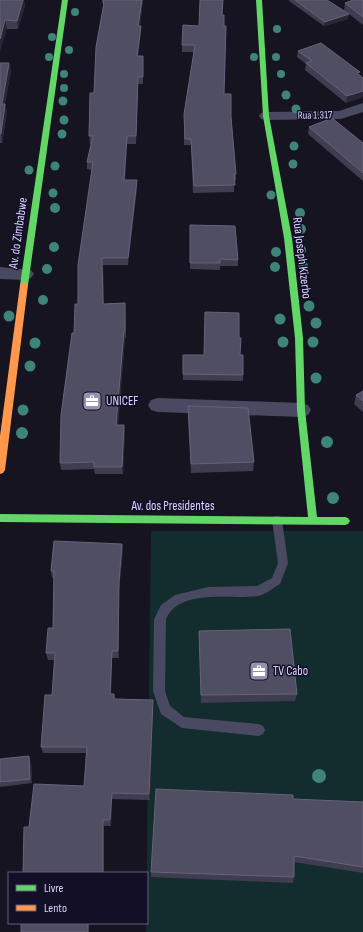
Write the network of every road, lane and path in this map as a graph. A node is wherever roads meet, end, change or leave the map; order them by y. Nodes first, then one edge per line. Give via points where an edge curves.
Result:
1 (65, 0) edge
2 (259, 0) edge
3 (363, 107) edge
4 (266, 116) junction
5 (0, 273) edge
6 (25, 274) junction
7 (0, 374) edge
8 (12, 375) junction
9 (158, 405) dead end
10 (302, 410) junction
11 (0, 470) edge
12 (0, 518) edge
13 (277, 520) junction
14 (313, 520) junction
15 (345, 521) dead end
16 (259, 730) dead end

1 - 6 street, Av. do Zimbabwe
2 - 4 street, Rua Joseph Kizerbo
3 - 4 street, Rua 1.317 via 341,115
4 - 10 street, Rua Joseph Kizerbo via 288,238 299,338
5 - 6 street
6 - 8 street, Av. do Zimbabwe
7 - 8 lane
8 - 11 street, Av. do Zimbabwe
9 - 10 street
10 - 14 street, Rua Joseph Kizerbo
12 - 13 street, Av. dos Presidentes
13 - 14 street, Av. dos Presidentes
13 - 16 lane via 283,563 276,581 258,590 208,592 175,600 165,608 160,619 158,691 165,710 182,722
14 - 15 street, Av. dos Presidentes

